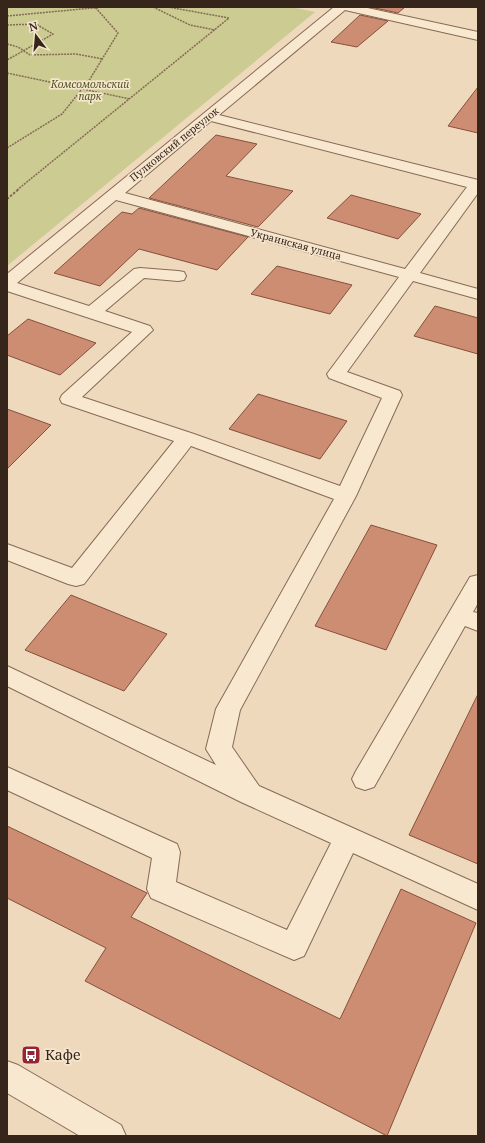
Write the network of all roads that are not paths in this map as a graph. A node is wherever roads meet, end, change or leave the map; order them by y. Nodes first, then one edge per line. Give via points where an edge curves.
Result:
1 (341, 7) edge
2 (347, 7) edge
3 (420, 10) dead end
4 (409, 21) junction
5 (478, 36) edge
6 (208, 116) junction
7 (477, 185) edge
8 (113, 194) junction
9 (409, 274) junction
10 (178, 276) dead end
11 (7, 284) edge
12 (478, 294) edge
13 (92, 313) junction
14 (187, 438) junction
15 (346, 496) junction
16 (7, 552) edge
17 (478, 583) edge
18 (469, 619) edge
19 (7, 675) edge
20 (7, 778) edge
21 (365, 779) dead end
22 (250, 794) junction
23 (347, 838) junction
24 (478, 898) edge
25 (7, 1076) edge
26 (110, 1136) edge

1 - 6 street, Пулковский переулок
2 - 4 street
3 - 4 street
4 - 5 street
6 - 7 street
6 - 8 street, Пулковский переулок
7 - 9 street
8 - 9 street, Украинская улица
8 - 11 street, Пулковский переулок
9 - 12 street, Украинская улица
9 - 15 street via 336,374 393,395
10 - 13 street via 140,273
11 - 13 street
13 - 14 street via 144,330 69,399
14 - 15 street
14 - 16 street via 76,578
15 - 22 street via 228,709 219,749
17 - 18 street
18 - 21 street
19 - 22 street
20 - 23 street via 167,852 161,889 294,947
22 - 23 street
23 - 24 street
25 - 26 street

